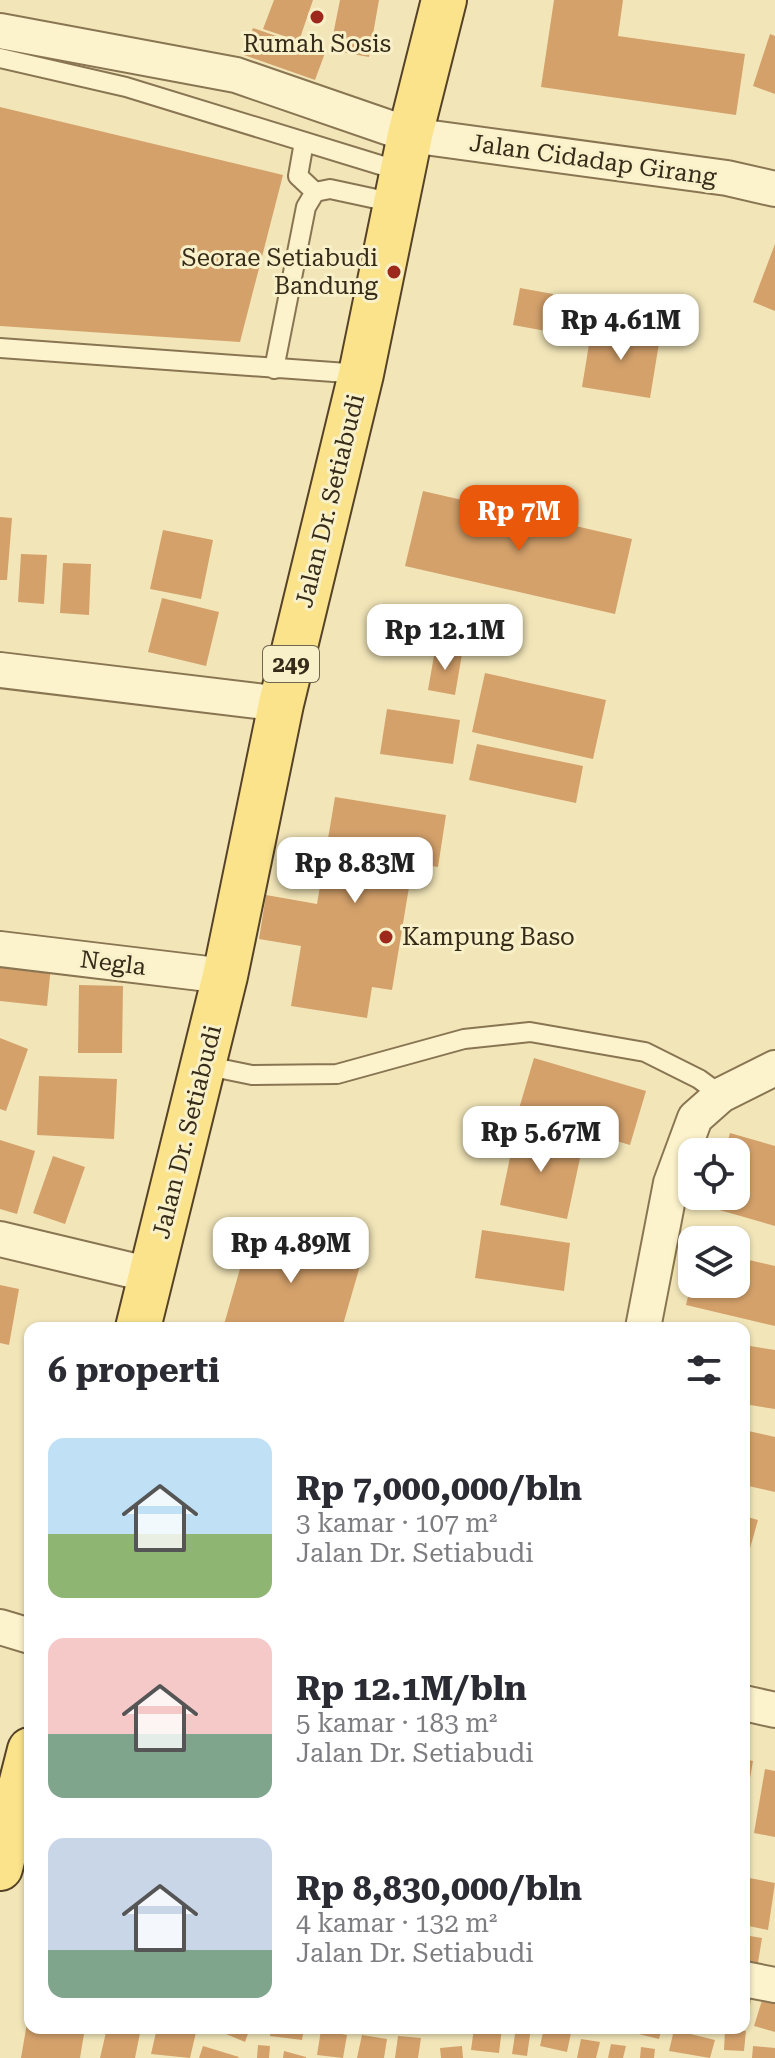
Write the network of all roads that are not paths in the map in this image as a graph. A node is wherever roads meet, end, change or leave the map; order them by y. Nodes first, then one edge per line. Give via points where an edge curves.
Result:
1 (444, 0) edge
2 (0, 31) edge
3 (0, 58) edge
4 (304, 142) junction
5 (403, 170) junction
6 (775, 189) edge
7 (315, 192) junction
8 (0, 348) edge
9 (274, 369) junction
10 (361, 374) junction
11 (0, 670) edge
12 (281, 704) junction
13 (0, 949) edge
14 (225, 976) junction
15 (203, 1065) junction
16 (775, 1068) edge
17 (721, 1095) junction
18 (0, 1239) edge
19 (151, 1275) junction
20 (139, 1322) edge
21 (644, 1322) edge
22 (0, 1627) edge
23 (24, 1634) edge
24 (750, 1704) edge
25 (775, 1710) edge
26 (24, 1787) edge
27 (0, 1868) edge
28 (750, 1980) edge
29 (775, 1985) edge

1 - 5 main road, Jalan Dr. Setiabudi / 249
2 - 5 street, Jalan Cidadap Girang via 236,75
3 - 4 lane via 126,87
4 - 5 lane
4 - 7 lane via 298,176
5 - 6 street, Jalan Cidadap Girang via 727,178
5 - 7 lane
5 - 10 main road, Jalan Dr. Setiabudi / 249
7 - 9 lane via 306,207
8 - 9 lane
9 - 10 lane
10 - 12 main road, Jalan Dr. Setiabudi / 249
11 - 12 street
12 - 14 main road, Jalan Dr. Setiabudi / 249
13 - 14 street, Negla
14 - 15 main road, Jalan Dr. Setiabudi / 249
15 - 17 lane via 252,1075 337,1074 464,1039 530,1032 645,1052
15 - 19 main road, Jalan Dr. Setiabudi / 249
16 - 17 street
17 - 21 street via 695,1118 671,1183
18 - 19 street
19 - 20 main road, Jalan Dr. Setiabudi / 249
22 - 23 street
24 - 25 street
26 - 27 main road
28 - 29 street

